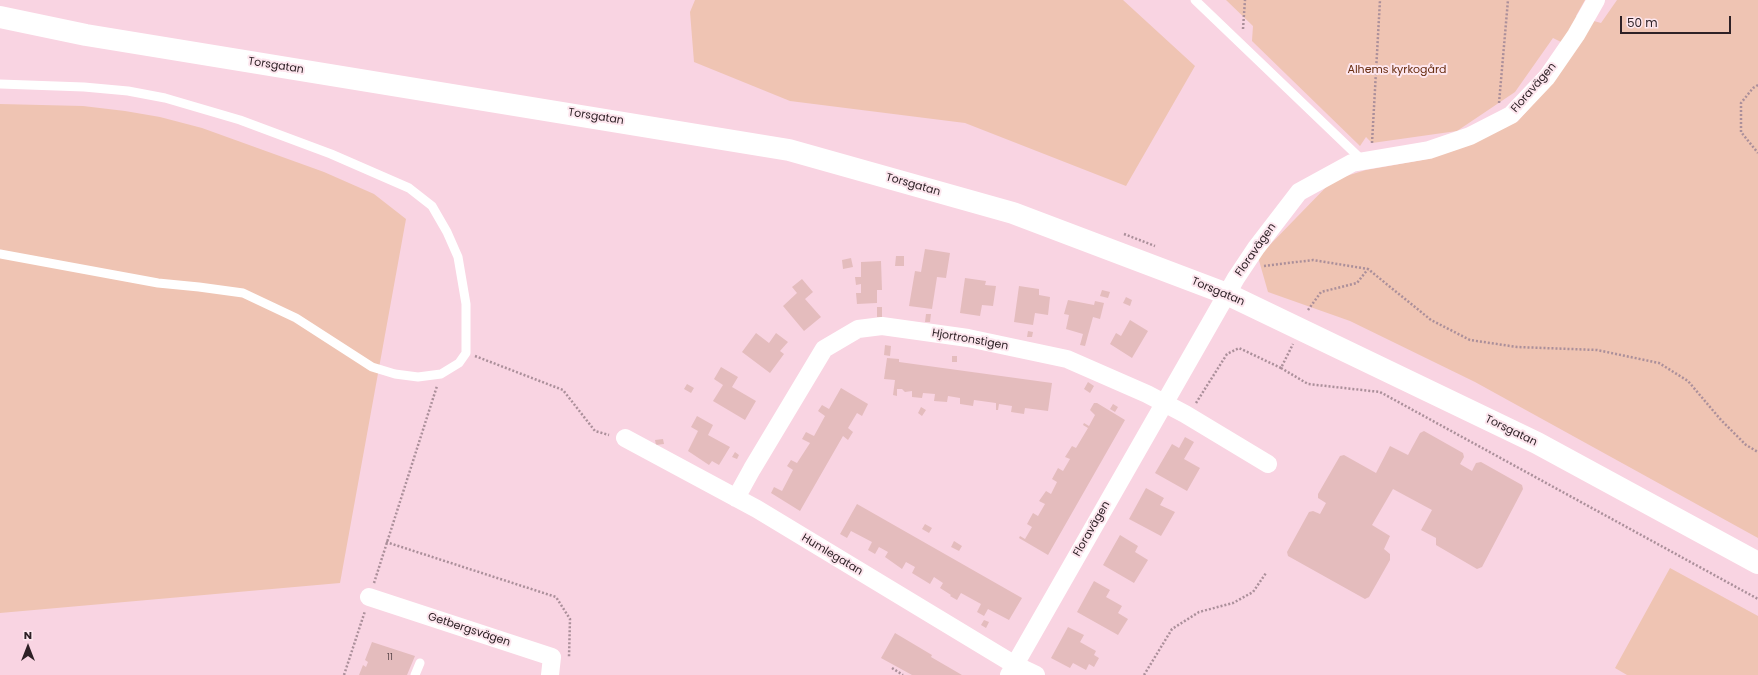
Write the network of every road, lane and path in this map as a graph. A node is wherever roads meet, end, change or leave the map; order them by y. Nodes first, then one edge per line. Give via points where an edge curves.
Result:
1 (1195, 0) edge
2 (1245, 0) edge
3 (1380, 0) edge
4 (1508, 0) edge
5 (1596, 0) edge
6 (0, 17) edge
7 (1242, 44) junction
8 (0, 84) edge
9 (1758, 85) edge
10 (1497, 122) junction
11 (1758, 152) edge
12 (1367, 161) junction
13 (1121, 233) dead end
14 (1158, 247) dead end
15 (0, 254) edge
16 (1243, 268) junction
17 (1368, 269) junction
18 (1227, 294) junction
19 (1308, 310) dead end
20 (1291, 348) dead end
21 (466, 353) junction
22 (1281, 368) junction
23 (441, 374) junction
24 (1164, 403) junction
25 (1185, 414) junction
26 (625, 438) joint
27 (1758, 452) edge
28 (1268, 464) dead end
29 (736, 498) junction
30 (386, 542) junction
31 (1758, 563) edge
32 (1266, 573) dead end
33 (369, 597) junction
34 (1758, 599) edge
35 (420, 663) dead end
36 (569, 663) dead end
37 (892, 668) dead end
38 (1012, 670) edge
39 (344, 675) edge
40 (415, 675) edge
41 (550, 675) edge
42 (903, 675) edge
43 (1036, 675) edge
44 (1144, 675) edge

1 - 7 lane
2 - 7 path
3 - 12 path
4 - 10 path
5 - 10 street, Floravägen via 1547,77 1511,115
6 - 18 main road, Torsgatan via 86,35 789,150 1013,213
7 - 12 lane
8 - 21 lane via 84,87 165,98 227,116 331,154 409,188 432,206 458,257 466,304
9 - 11 path via 1741,103 1741,132
10 - 12 street, Floravägen via 1470,136 1429,150
12 - 16 street, Floravägen via 1352,163 1299,192
13 - 14 path
15 - 23 lane via 158,283 244,293 296,318 372,367 418,377
16 - 17 path via 1313,260
16 - 18 street, Floravägen
17 - 19 path via 1357,283 1321,292
17 - 27 path via 1431,320 1470,340 1517,347 1597,350 1659,363 1688,381 1721,420 1746,445
18 - 24 street, Floravägen
18 - 31 main road, Torsgatan via 1537,443
20 - 22 path
21 - 23 lane via 458,363
21 - 26 path via 564,390 595,431
22 - 25 path via 1239,348 1227,354 1195,405
22 - 34 path via 1308,384 1380,392
23 - 30 path
24 - 25 street, Hjortronstigen
24 - 29 street, Hjortronstigen via 1067,358 968,338 882,326 858,329 824,349
24 - 38 street, Floravägen
25 - 28 street, Hjortronstigen
26 - 29 street, Humlegatan
29 - 38 street, Humlegatan via 950,624
30 - 33 path
30 - 36 path via 556,597 570,619
32 - 44 path via 1253,592 1233,603 1199,612 1172,629
33 - 39 path
33 - 41 street, Getbergsvägen via 552,657
35 - 40 lane
37 - 42 path
38 - 43 street, Humlegatan

